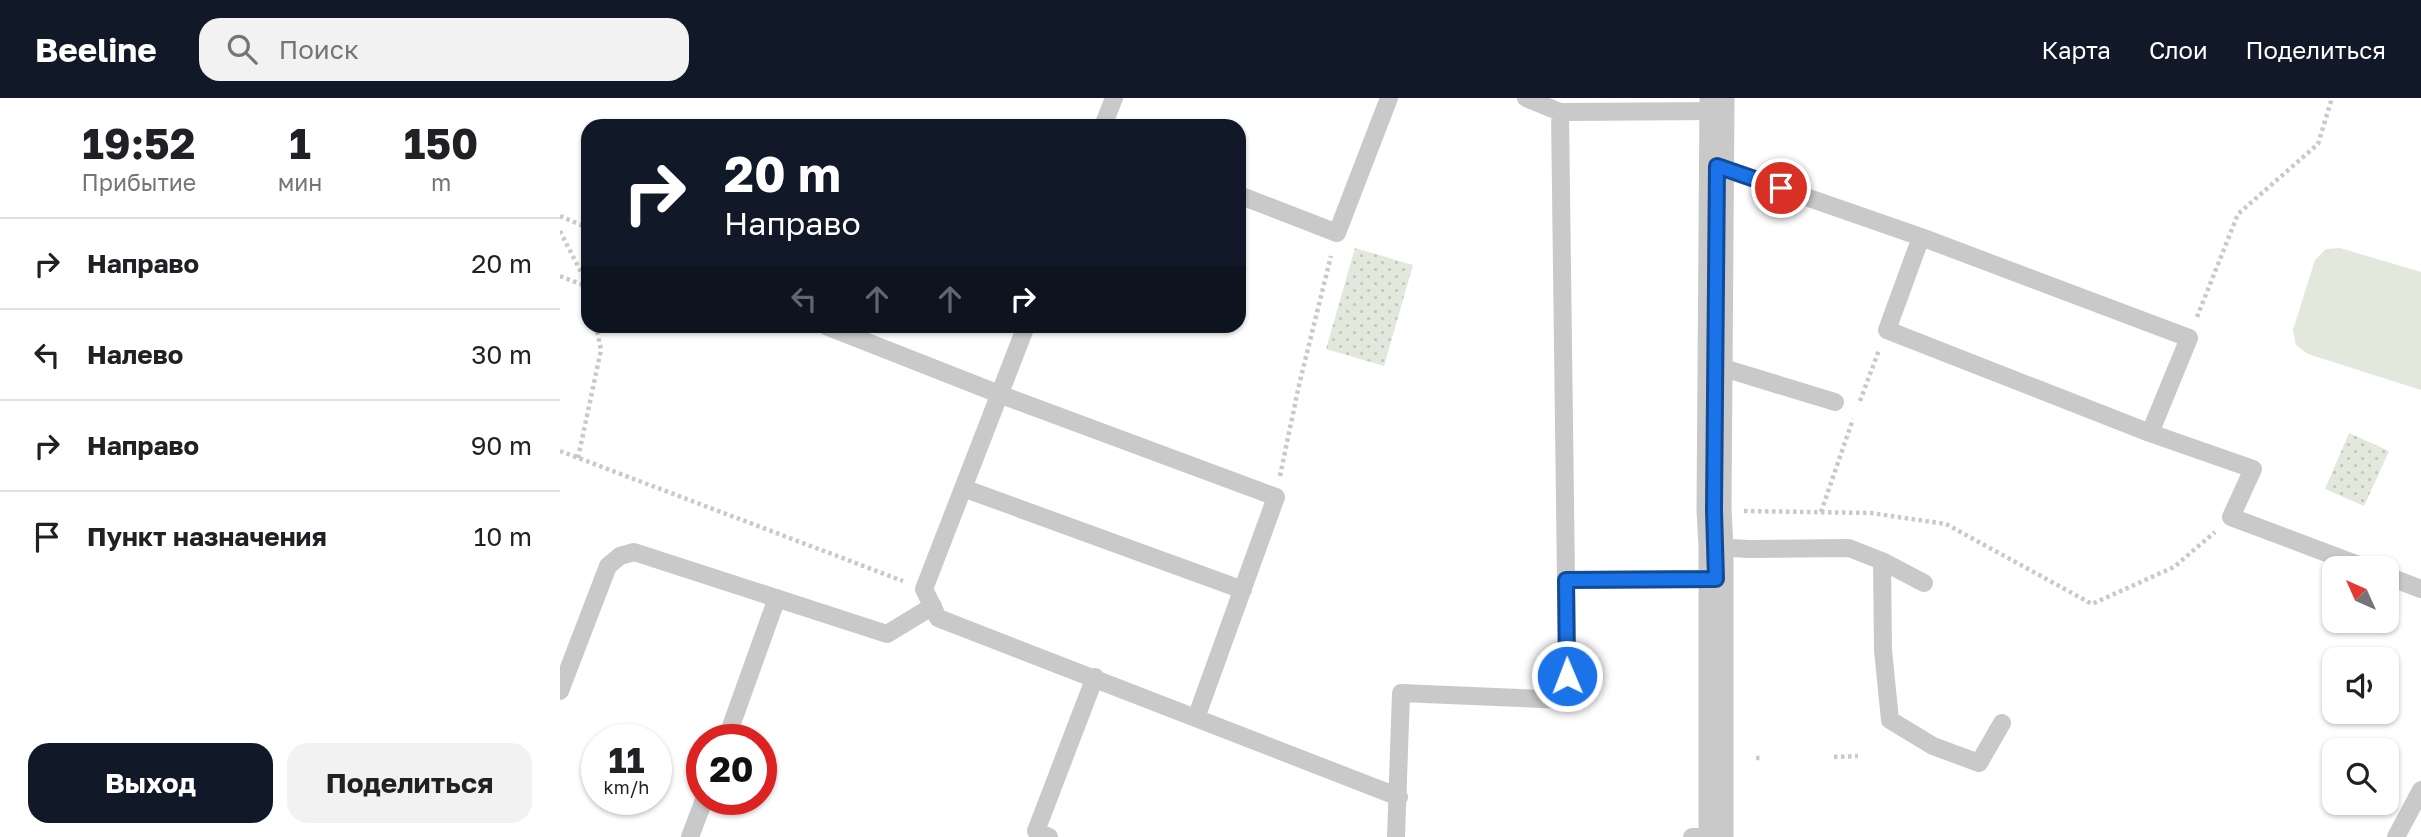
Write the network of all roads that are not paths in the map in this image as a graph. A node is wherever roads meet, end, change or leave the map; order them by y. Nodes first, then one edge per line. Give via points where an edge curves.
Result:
1 (1114, 98) edge
2 (1389, 98) edge
3 (1526, 98) edge
4 (1717, 104) edge
5 (1560, 112) junction
6 (1106, 119) edge
7 (1717, 166) junction
8 (1246, 198) edge
9 (1921, 237) junction
10 (844, 333) edge
11 (1023, 333) edge
12 (1717, 366) junction
13 (999, 394) junction
14 (1835, 402) dead end
15 (2150, 433) junction
16 (963, 488) junction
17 (2335, 556) edge
18 (1882, 561) junction
19 (1716, 563) junction
20 (1566, 580) junction
21 (2399, 581) edge
22 (1924, 583) dead end
23 (2421, 589) edge
24 (1243, 590) junction
25 (777, 598) junction
26 (933, 607) junction
27 (1095, 677) junction
28 (560, 691) edge
29 (1196, 718) junction
30 (2002, 723) dead end
31 (732, 724) edge
32 (2421, 790) edge
33 (1399, 797) junction
34 (698, 815) edge
35 (1040, 835) edge
36 (690, 837) edge
37 (1396, 837) edge
38 (1692, 837) edge
39 (1716, 837) edge
40 (2396, 837) edge

1 - 6 lane
2 - 8 lane via 1337,233
3 - 5 lane
4 - 5 lane
4 - 7 street
5 - 20 lane
7 - 9 lane
7 - 12 street
9 - 15 lane via 1887,330
9 - 15 lane via 2189,338
10 - 13 lane
11 - 13 lane
12 - 14 lane
12 - 19 street
13 - 16 lane
13 - 24 lane via 1276,497
15 - 17 lane via 2253,469 2231,517
16 - 24 lane
16 - 26 lane via 924,589
18 - 19 lane via 1849,548 1748,549
18 - 22 lane
18 - 30 lane via 1890,720 1933,746 1979,763
19 - 20 lane
19 - 39 street
20 - 33 lane via 1568,700 1401,693
21 - 23 lane
24 - 29 lane
25 - 26 lane via 887,634
25 - 28 lane via 634,552 620,556 608,566
25 - 31 lane
26 - 27 lane via 938,618
27 - 29 lane
27 - 35 lane
29 - 33 lane
32 - 40 lane
33 - 37 lane
34 - 36 lane
38 - 39 lane

